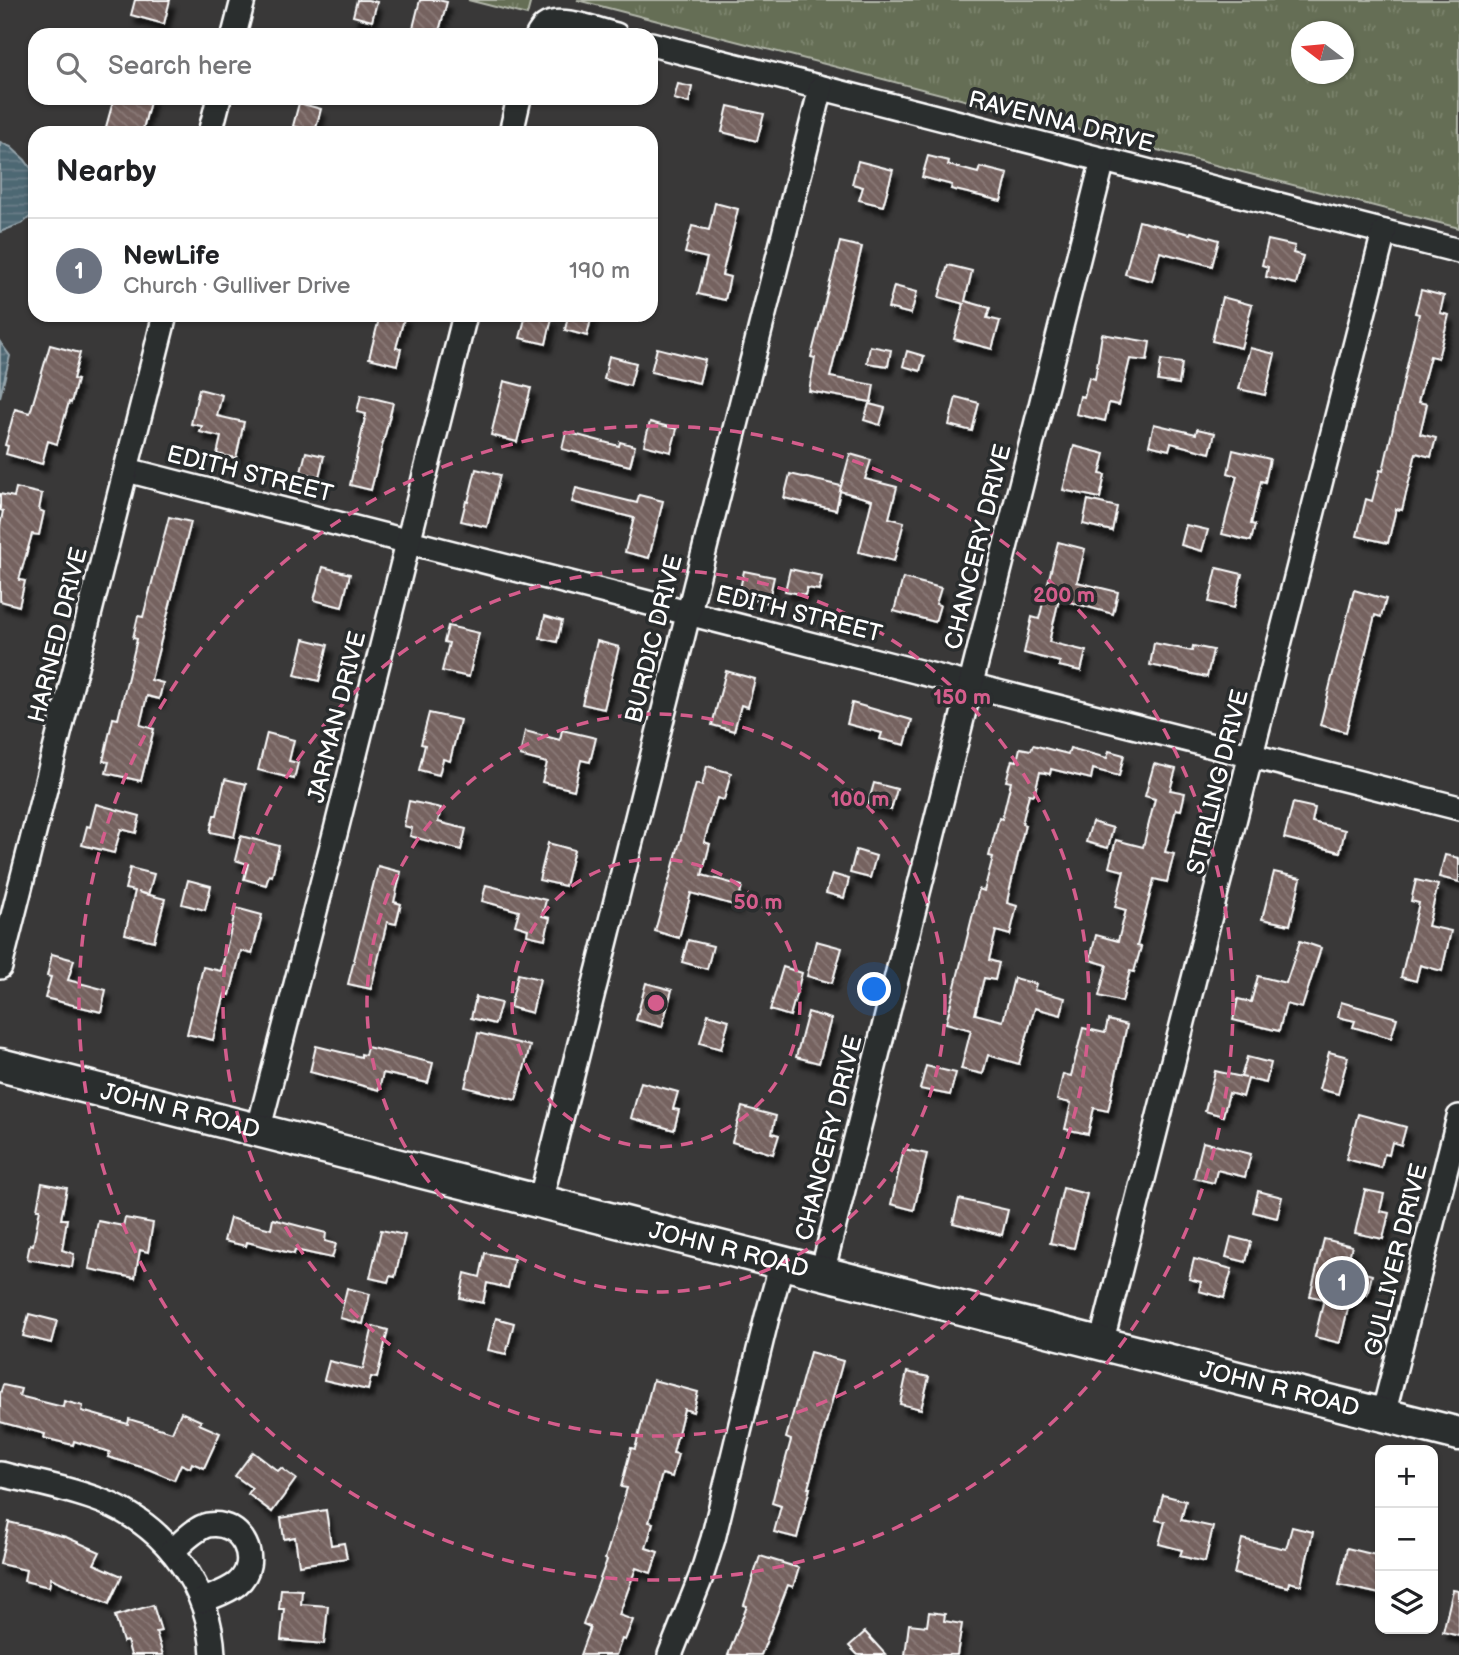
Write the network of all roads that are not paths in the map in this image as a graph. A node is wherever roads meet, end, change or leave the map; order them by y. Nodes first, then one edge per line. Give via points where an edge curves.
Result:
1 (243, 0) edge
2 (236, 28) edge
3 (547, 28) edge
4 (585, 28) edge
5 (658, 46) edge
6 (821, 88) junction
7 (217, 105) edge
8 (517, 105) edge
9 (212, 126) edge
10 (512, 126) edge
11 (1103, 160) junction
12 (1384, 232) junction
13 (1459, 251) edge
14 (163, 322) edge
15 (463, 322) edge
16 (127, 470) junction
17 (408, 542) junction
18 (688, 613) junction
19 (970, 685) junction
20 (1252, 755) junction
21 (1459, 808) edge
22 (0, 967) edge
23 (0, 1065) edge
24 (1459, 1117) edge
25 (258, 1131) junction
26 (540, 1202) junction
27 (782, 1264) junction
28 (822, 1273) junction
29 (1101, 1344) junction
30 (1383, 1415) junction
31 (1459, 1434) edge
32 (0, 1474) edge
33 (172, 1551) junction
34 (202, 1601) junction
35 (213, 1655) edge
36 (670, 1655) edge

1 - 2 street
3 - 4 street via 558,22
5 - 6 street, RAVENNA DRIVE
6 - 11 street, RAVENNA DRIVE
6 - 18 street, BURDIC DRIVE
7 - 9 street
8 - 10 street
11 - 12 street, RAVENNA DRIVE
11 - 19 street, CHANCERY DRIVE
12 - 13 street, RAVENNA DRIVE
12 - 20 street, STIRLING DRIVE
14 - 16 street, HARNED DRIVE
15 - 17 street, JARMAN DRIVE
16 - 17 street, EDITH STREET
16 - 22 street, HARNED DRIVE
17 - 18 street, EDITH STREET
17 - 25 street, JARMAN DRIVE
18 - 19 street, EDITH STREET
18 - 26 street, BURDIC DRIVE
19 - 20 street, EDITH STREET
19 - 28 street, CHANCERY DRIVE
20 - 21 street, EDITH STREET
20 - 29 street, STIRLING DRIVE
23 - 25 main road, JOHN R ROAD
24 - 30 street, GULLIVER DRIVE
25 - 26 main road, JOHN R ROAD
26 - 27 main road, JOHN R ROAD
27 - 28 main road, JOHN R ROAD
27 - 36 street, CHANCERY DRIVE via 713,1539
28 - 29 main road, JOHN R ROAD
29 - 30 main road, JOHN R ROAD
30 - 31 main road, JOHN R ROAD
32 - 33 street via 120,1509 147,1526
33 - 34 street
33 - 34 street via 208,1525 232,1528 245,1541 246,1574 237,1584
34 - 35 street

